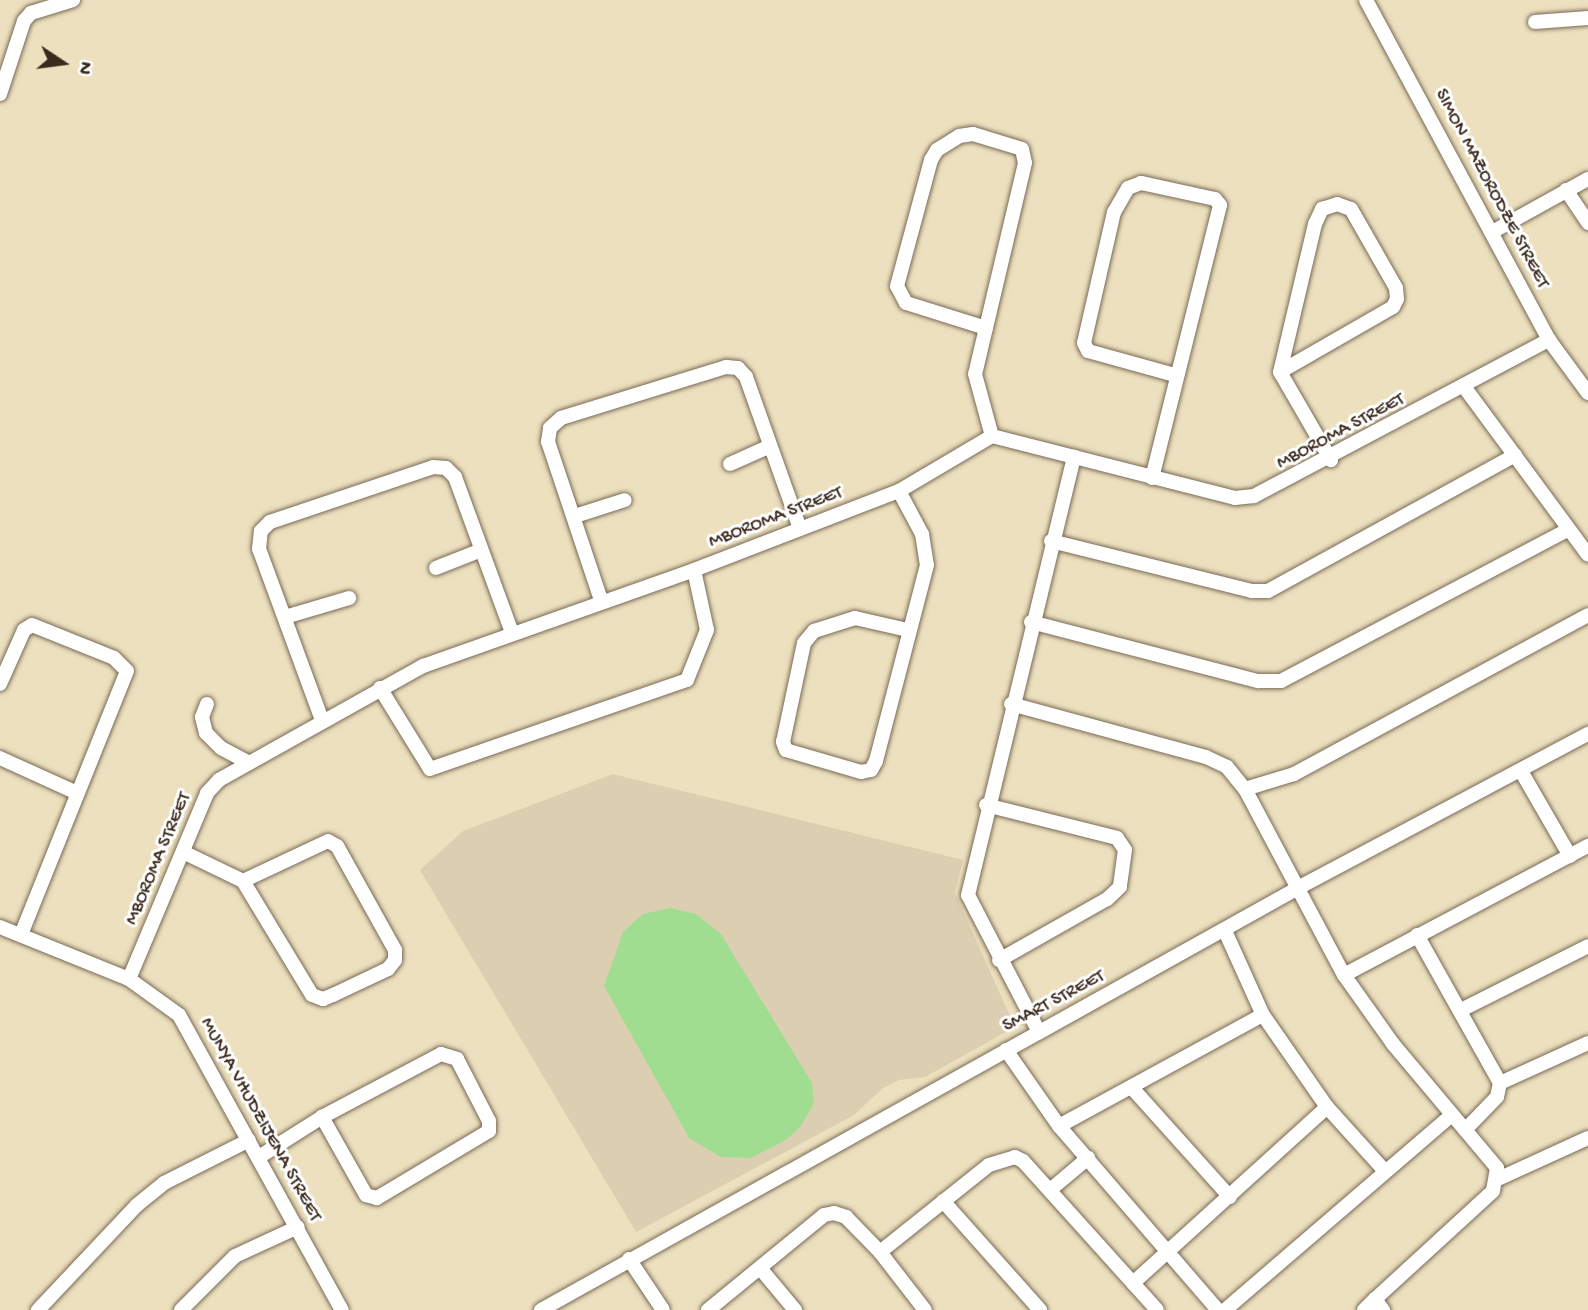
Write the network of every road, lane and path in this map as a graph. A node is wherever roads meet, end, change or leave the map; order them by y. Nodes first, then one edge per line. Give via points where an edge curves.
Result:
1 (73, 0) edge
2 (1369, 1) edge
3 (1588, 18) edge
4 (1535, 22) dead end
5 (0, 94) edge
6 (1588, 179) edge
7 (1566, 190) junction
8 (1588, 223) edge
9 (1494, 231) junction
10 (986, 328) junction
11 (1549, 340) junction
12 (1280, 372) junction
13 (1175, 375) junction
14 (1465, 388) junction
15 (1588, 393) edge
16 (992, 436) junction
17 (768, 447) junction
18 (1515, 455) junction
19 (1074, 457) junction
20 (1331, 460) junction
21 (730, 464) dead end
22 (1152, 478) junction
23 (899, 491) junction
24 (625, 500) dead end
25 (575, 516) junction
26 (800, 529) junction
27 (1568, 530) junction
28 (1051, 541) junction
29 (479, 551) junction
30 (1588, 555) edge
31 (436, 568) dead end
32 (694, 570) junction
33 (349, 598) dead end
34 (601, 600) junction
35 (1588, 615) edge
36 (285, 617) junction
37 (1031, 622) junction
38 (908, 630) junction
39 (512, 633) junction
40 (0, 684) edge
41 (380, 688) junction
42 (207, 704) dead end
43 (1011, 705) junction
44 (322, 720) junction
45 (1588, 734) edge
46 (0, 758) edge
47 (248, 763) junction
48 (1521, 771) junction
49 (1245, 789) junction
50 (76, 793) junction
51 (986, 805) junction
52 (1588, 846) edge
53 (183, 852) junction
54 (1570, 856) junction
55 (243, 881) junction
56 (1296, 890) junction
57 (0, 927) edge
58 (1225, 931) junction
59 (20, 935) junction
60 (1417, 935) junction
61 (1588, 946) edge
62 (999, 960) junction
63 (1345, 975) junction
64 (129, 979) junction
65 (1461, 1010) junction
66 (1263, 1015) junction
67 (1039, 1032) junction
68 (1588, 1043) edge
69 (1006, 1050) junction
70 (1500, 1083) junction
71 (1133, 1089) junction
72 (1327, 1107) junction
73 (1452, 1115) junction
74 (322, 1117) junction
75 (1059, 1126) junction
76 (1465, 1130) junction
77 (1588, 1138) edge
78 (248, 1140) junction
79 (259, 1157) junction
80 (1088, 1158) junction
81 (1384, 1169) junction
82 (1498, 1180) junction
83 (1050, 1190) junction
84 (1230, 1197) junction
85 (943, 1201) junction
86 (298, 1227) junction
87 (1169, 1251) junction
88 (880, 1252) junction
89 (629, 1259) junction
90 (760, 1268) junction
91 (1133, 1283) junction
92 (1379, 1305) edge
93 (38, 1310) edge
94 (181, 1310) edge
95 (342, 1310) edge
96 (541, 1310) edge
97 (663, 1310) edge
98 (708, 1310) edge
99 (795, 1310) edge
100 (925, 1310) edge
101 (1040, 1310) edge
102 (1157, 1310) edge
103 (1218, 1310) edge
104 (1225, 1310) edge
105 (1364, 1310) edge

1 - 5 street via 31,13 24,21
2 - 9 street, SIMON MAZORODZE STREET
3 - 4 street
6 - 7 street
7 - 8 street
7 - 9 street
9 - 11 street, SIMON MAZORODZE STREET
10 - 10 street via 1025,163 1021,149 974,134 959,136 937,150 931,160 897,286 906,303
10 - 16 street via 976,385
11 - 14 street, MBOROMA STREET
11 - 15 street, SIMON MAZORODZE STREET
12 - 12 street via 1393,307 1398,299 1351,208 1337,204 1322,209 1315,224
12 - 20 street
13 - 13 street via 1220,205 1214,199 1141,183 1128,188 1114,212 1084,342 1088,351
13 - 22 street
14 - 18 street
14 - 20 street, MBOROMA STREET
16 - 19 street, MBOROMA STREET
16 - 23 street, MBOROMA STREET
17 - 21 street
17 - 25 street via 746,377 737,368 726,367 561,418 550,428 548,442
17 - 26 street
18 - 27 street
18 - 28 street via 1268,591 1252,591
19 - 22 street, MBOROMA STREET
19 - 28 street
20 - 22 street, MBOROMA STREET via 1254,496 1235,498
23 - 26 street, MBOROMA STREET
23 - 38 street via 928,550
24 - 25 street
25 - 34 street
26 - 32 street, MBOROMA STREET
27 - 30 street
27 - 37 street via 1281,681 1258,681
28 - 37 street
29 - 31 street
29 - 36 street via 456,477 446,468 433,467 308,509 270,522 261,531 259,549
29 - 39 street
32 - 34 street, MBOROMA STREET
32 - 41 street via 707,630 687,680 430,769
33 - 36 street
34 - 39 street, MBOROMA STREET
35 - 49 street via 1294,774
36 - 44 street
37 - 43 street
38 - 38 street via 871,770 861,772 786,750 783,742 804,643 814,631 855,618
39 - 41 street, MBOROMA STREET via 423,666
40 - 50 street via 24,630 32,625 124,663 124,679
41 - 44 street, MBOROMA STREET
42 - 47 street via 202,717 206,733
43 - 49 street via 1206,757 1227,767
43 - 51 street
44 - 47 street, MBOROMA STREET
45 - 48 street, SMART STREET
46 - 50 street
47 - 53 street, MBOROMA STREET via 206,793
48 - 54 street
48 - 56 street, SMART STREET
49 - 56 street
50 - 59 street
51 - 62 street via 968,895
51 - 62 street via 1117,838 1125,850 1120,887 1107,899
52 - 54 street
53 - 55 street
53 - 64 street, MBOROMA STREET
54 - 60 street
55 - 55 street via 312,995 323,999 333,995 388,969 395,960 395,950 344,857 328,841
56 - 58 street, SMART STREET
56 - 63 street
57 - 59 street, MUNYA VHUDZIJENA STREET
58 - 66 street
58 - 67 street, SMART STREET
59 - 64 street, MUNYA VHUDZIJENA STREET
60 - 63 street
60 - 65 street
61 - 65 street
62 - 67 street
63 - 73 street
64 - 78 street, MUNYA VHUDZIJENA STREET via 180,1015
65 - 70 street
66 - 71 street
66 - 72 street
67 - 69 street, SMART STREET
68 - 70 street
69 - 75 street
69 - 89 street, SMART STREET
70 - 76 street via 1497,1097
71 - 75 street
71 - 84 street
72 - 81 street
72 - 84 street
73 - 76 street
73 - 81 street
74 - 74 street via 450,1053 489,1121 489,1131 377,1198 366,1195
74 - 79 street
75 - 80 street
76 - 82 street via 1497,1168
77 - 82 street
78 - 79 street, MUNYA VHUDZIJENA STREET
78 - 93 street via 146,1197
79 - 86 street, MUNYA VHUDZIJENA STREET
80 - 83 street
80 - 87 street
81 - 104 street
82 - 92 street via 1493,1191
83 - 85 street via 1023,1161 1007,1157 989,1165
83 - 91 street
84 - 87 street
85 - 88 street
85 - 101 street
86 - 94 street via 235,1256
86 - 95 street, MUNYA VHUDZIJENA STREET
87 - 91 street
87 - 103 street
88 - 90 street via 846,1217 834,1213 824,1215
88 - 100 street
89 - 96 street, SMART STREET
89 - 97 street
90 - 98 street
90 - 99 street
91 - 102 street
92 - 105 street

